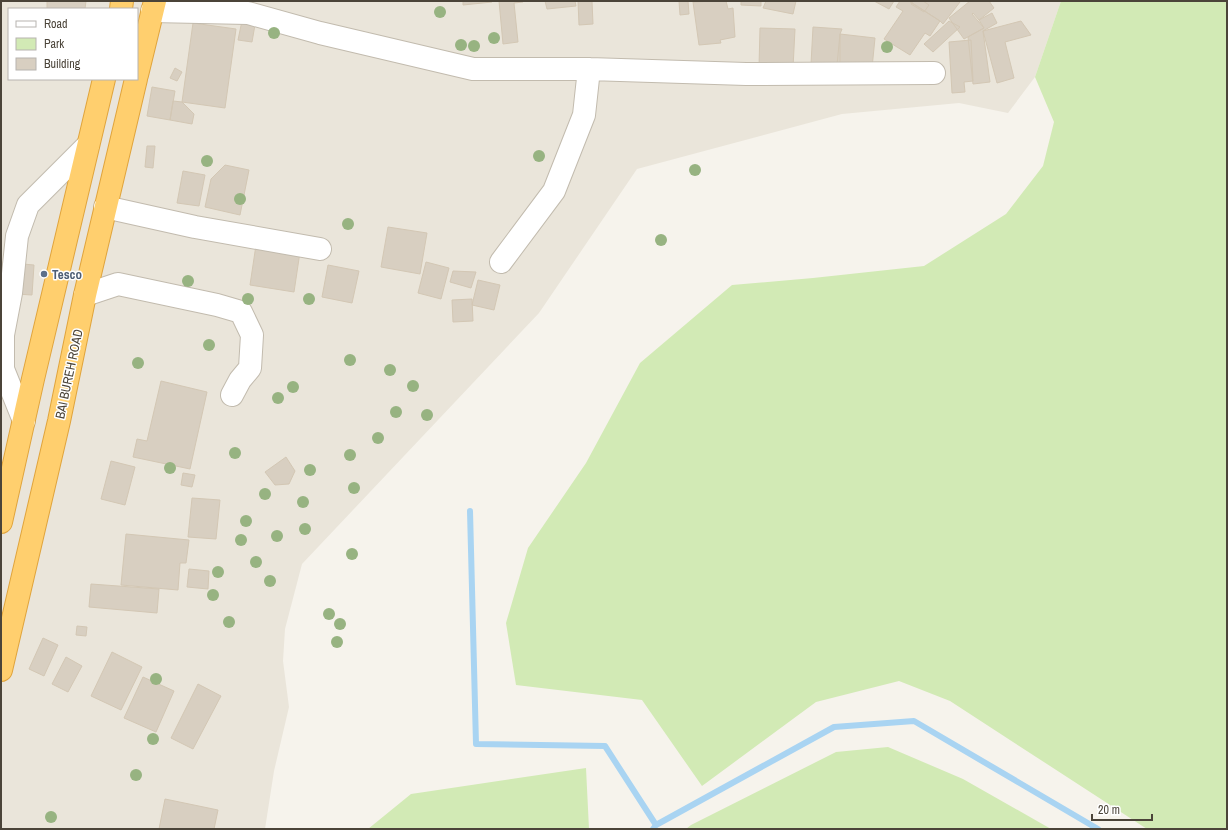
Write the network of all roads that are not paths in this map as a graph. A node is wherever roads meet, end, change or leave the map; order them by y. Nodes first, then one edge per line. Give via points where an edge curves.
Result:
1 (154, 6) edge
2 (589, 69) junction
3 (138, 71) edge
4 (934, 73) dead end
5 (104, 80) edge
6 (136, 80) edge
7 (88, 145) junction
8 (105, 207) junction
9 (320, 249) dead end
10 (502, 262) dead end
11 (85, 294) junction
12 (232, 395) dead end
13 (24, 421) junction
14 (1, 522) edge
15 (1, 670) edge

1 - 2 street via 248,13 320,33 473,69
1 - 3 highway
2 - 4 street via 746,74
2 - 10 street via 584,115 554,191
5 - 7 highway
6 - 8 highway, BAI BUREH ROAD
7 - 13 highway
7 - 13 street via 28,204 17,236 11,294 3,335 3,369
8 - 9 street via 195,227
8 - 11 highway, BAI BUREH ROAD
11 - 12 street via 118,284 241,312 252,335 250,368
11 - 15 highway, BAI BUREH ROAD via 59,421
13 - 14 highway

